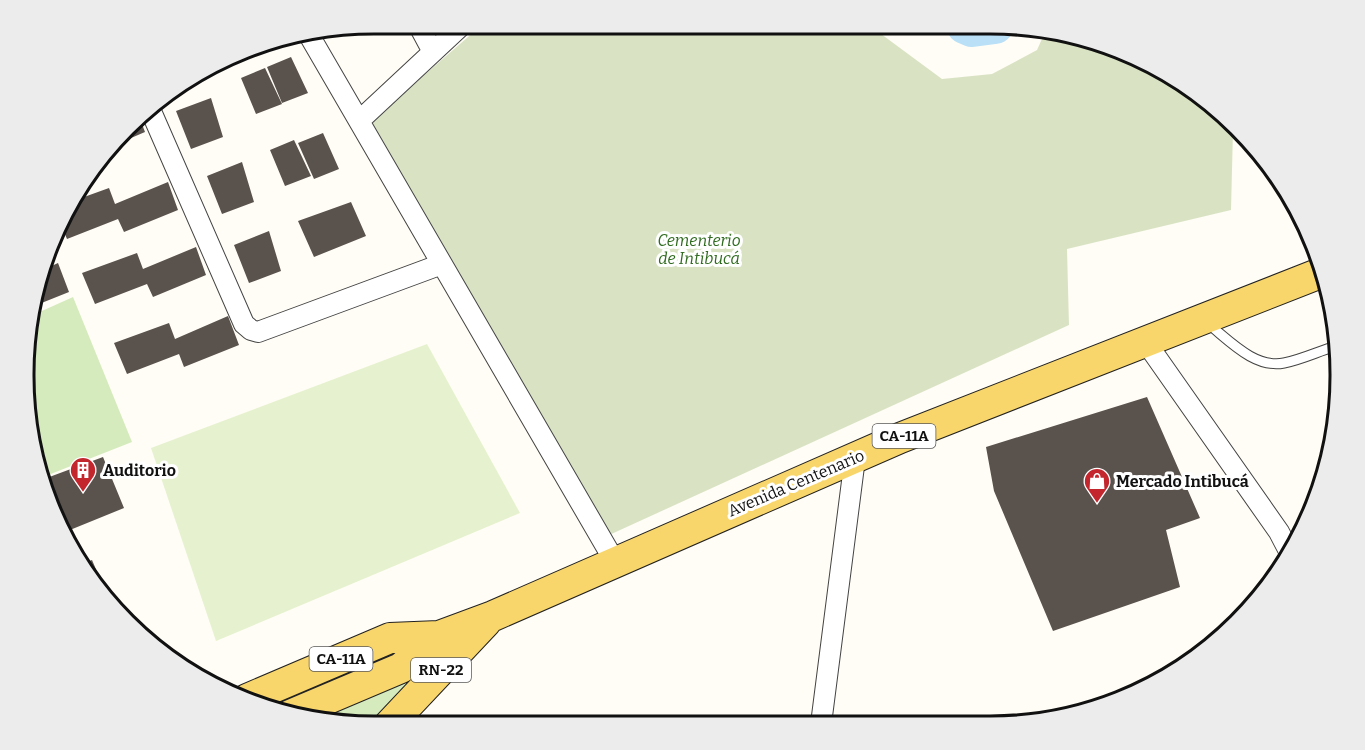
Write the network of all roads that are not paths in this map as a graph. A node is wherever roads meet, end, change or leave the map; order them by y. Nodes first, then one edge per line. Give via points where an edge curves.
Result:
1 (423, 34) edge
2 (452, 34) edge
3 (312, 40) edge
4 (433, 52) junction
5 (153, 116) edge
6 (359, 121) junction
7 (442, 264) junction
8 (1315, 275) edge
9 (1202, 319) junction
10 (1145, 341) junction
11 (1330, 348) edge
12 (855, 458) junction
13 (1285, 544) edge
14 (615, 562) junction
15 (493, 616) junction
16 (439, 636) junction
17 (258, 694) edge
18 (306, 708) edge
19 (398, 716) edge
20 (822, 716) edge

1 - 4 street
2 - 4 street
3 - 6 street
4 - 6 street
5 - 7 street via 244,324 251,330 258,332
6 - 7 street
7 - 14 street
8 - 9 main road, Avenida Centenario / CA-11A
9 - 10 main road, Avenida Centenario / CA-11A
9 - 11 lane via 1251,358 1265,362 1282,364
10 - 12 main road, Avenida Centenario / CA-11A
10 - 13 street
12 - 14 main road, Avenida Centenario / CA-11A
12 - 20 street
14 - 15 main road, Avenida Centenario / CA-11A
15 - 16 main road, Avenida Centenario / CA-11A
15 - 19 main road, RN-22
16 - 17 main road, Avenida Centenario / CA-11A via 390,638
16 - 18 main road, Avenida Centenario / CA-11A via 401,668

